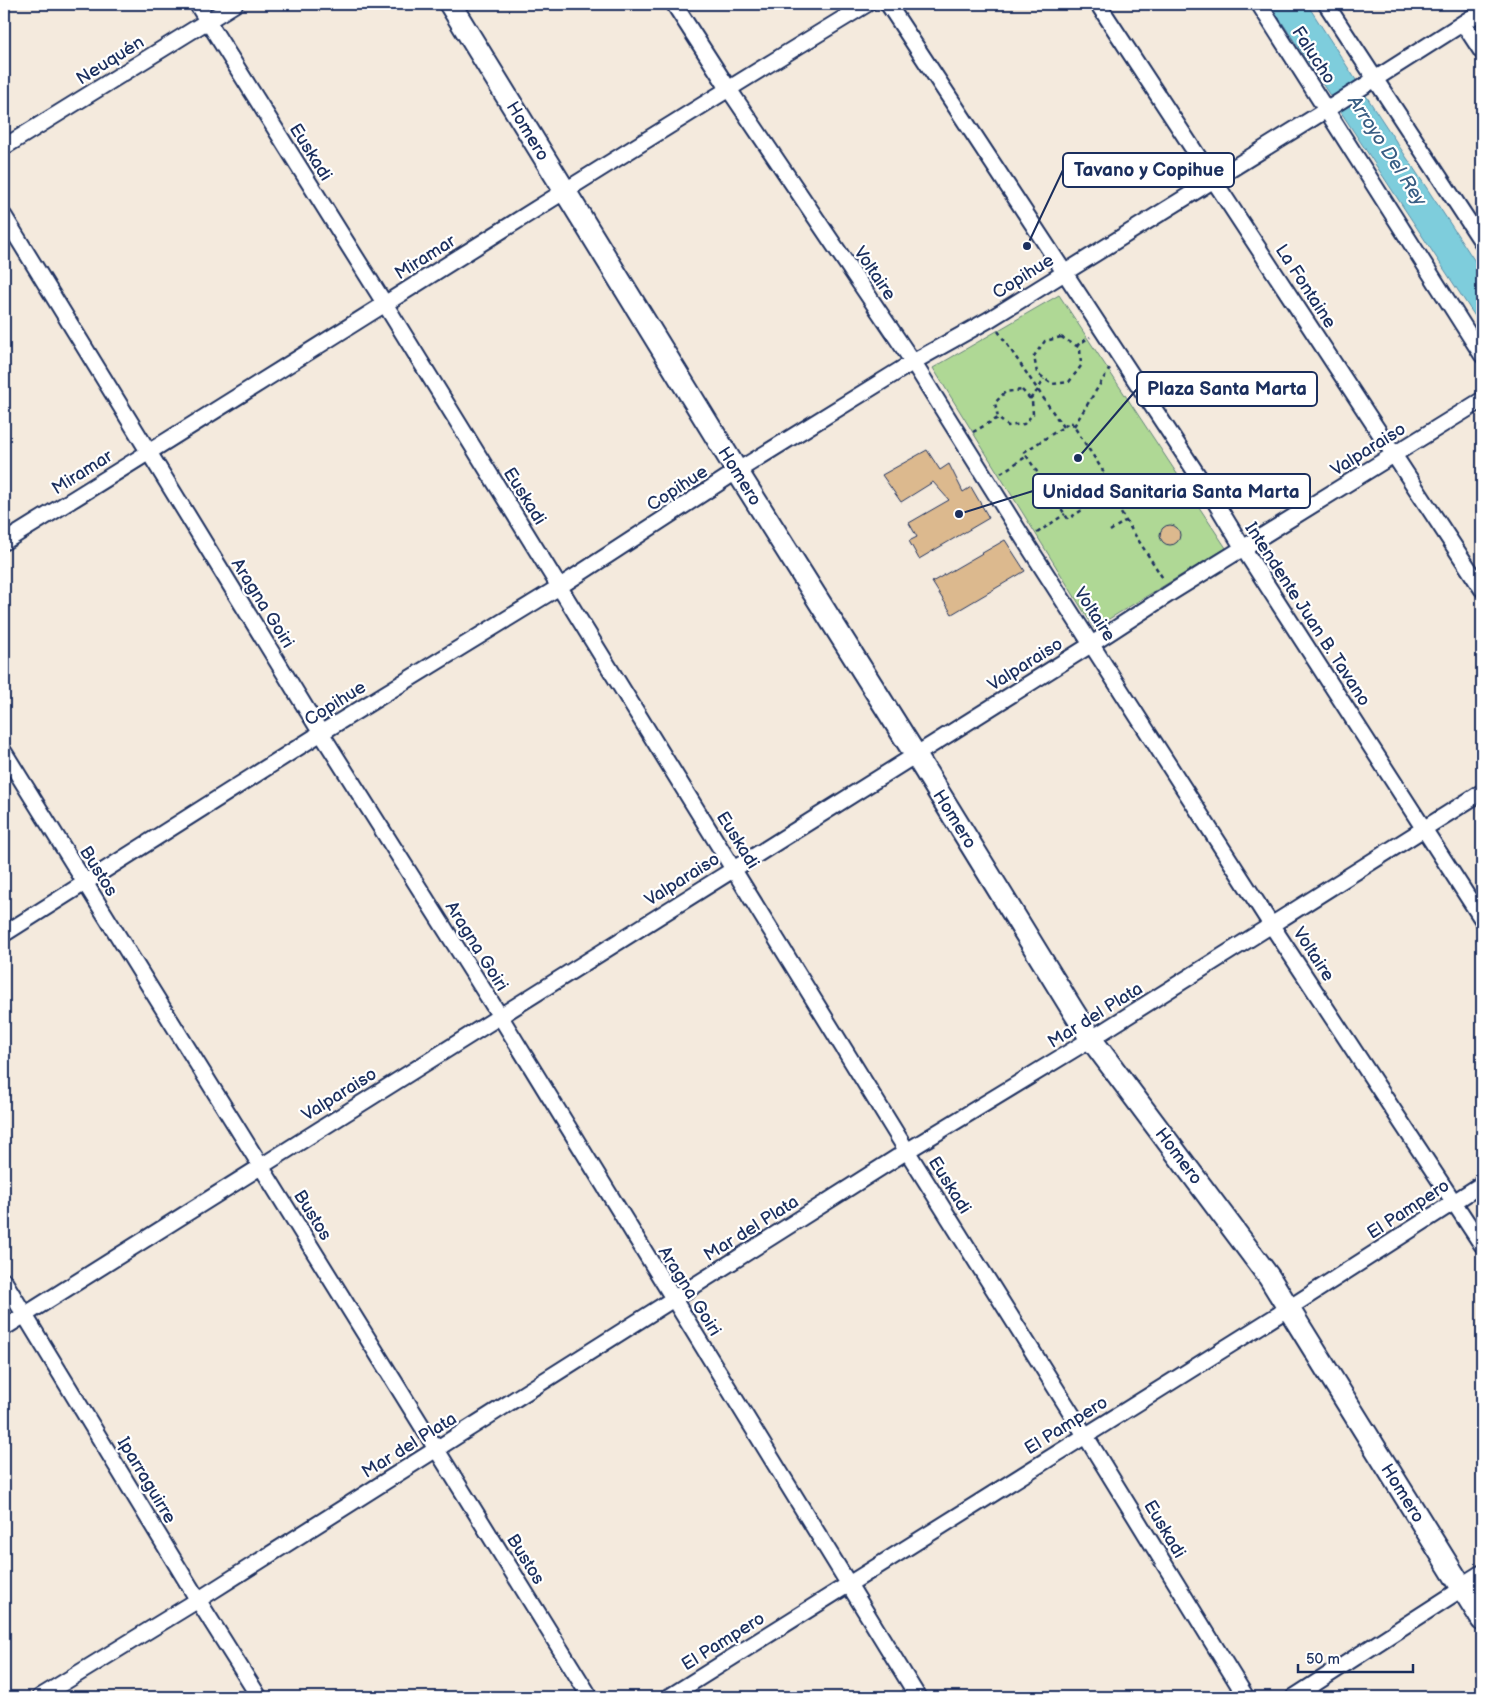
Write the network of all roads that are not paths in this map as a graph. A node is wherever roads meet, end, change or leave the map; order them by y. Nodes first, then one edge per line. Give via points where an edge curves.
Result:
1 (197, 4) edge
2 (235, 4) edge
3 (450, 4) edge
4 (674, 4) edge
5 (867, 4) edge
6 (888, 4) edge
7 (1098, 4) edge
8 (1259, 4) edge
9 (1326, 4) edge
10 (1482, 11) edge
11 (208, 21) junction
12 (1463, 23) junction
13 (1482, 52) edge
14 (1371, 81) junction
15 (728, 88) junction
16 (1329, 108) junction
17 (4, 147) edge
18 (1214, 179) junction
19 (565, 191) junction
20 (4, 216) edge
21 (1482, 242) edge
22 (1065, 271) junction
23 (385, 304) junction
24 (1482, 355) edge
25 (913, 362) junction
26 (1482, 400) edge
27 (149, 453) junction
28 (1395, 455) junction
29 (737, 471) junction
30 (4, 542) edge
31 (1243, 548) junction
32 (559, 587) junction
33 (1482, 588) edge
34 (1092, 644) junction
35 (321, 734) junction
36 (4, 752) edge
37 (916, 754) junction
38 (1482, 792) edge
39 (1424, 828) junction
40 (733, 868) junction
41 (85, 883) junction
42 (1482, 919) edge
43 (1272, 926) junction
44 (4, 934) edge
45 (500, 1016) junction
46 (1092, 1039) junction
47 (907, 1151) junction
48 (260, 1166) junction
49 (1482, 1184) edge
50 (1454, 1202) junction
51 (1482, 1245) edge
52 (4, 1281) edge
53 (672, 1300) junction
54 (1289, 1308) junction
55 (25, 1314) junction
56 (4, 1328) edge
57 (1085, 1435) junction
58 (437, 1450) junction
59 (1482, 1576) edge
60 (848, 1584) junction
61 (1463, 1588) junction
62 (198, 1600) junction
63 (1482, 1620) edge
64 (40, 1697) edge
65 (259, 1697) edge
66 (590, 1697) edge
67 (669, 1697) edge
68 (918, 1697) edge
69 (1246, 1697) edge
70 (1294, 1697) edge

1 - 11 street, Euskadi
2 - 11 street, Neuquén
3 - 19 main road, Homero
4 - 15 street, Voltaire
5 - 15 street, Miramar
6 - 22 street, Intendente Juan B. Tavano
7 - 18 street, La Fontaine
8 - 16 street, Falucho
9 - 14 street
10 - 12 street, Copihue
11 - 17 street, Neuquén
11 - 23 street, Euskadi
12 - 13 street
12 - 14 street, Copihue
14 - 16 street, Copihue
14 - 21 street
15 - 19 street, Miramar
15 - 25 street, Voltaire
16 - 18 street, Copihue
16 - 24 street, Falucho
18 - 22 street, Copihue
18 - 28 street, La Fontaine
19 - 23 street, Miramar
19 - 29 main road, Homero
20 - 27 street, Aragna Goiri
22 - 25 street, Copihue via 990,319
22 - 31 street, Intendente Juan B. Tavano
23 - 27 street, Miramar
23 - 32 street, Euskadi
25 - 29 street, Copihue
25 - 34 street, Voltaire
26 - 28 street, Valparaiso
27 - 30 street, Miramar
27 - 35 street, Aragna Goiri
28 - 31 street, Valparaiso
28 - 33 street, La Fontaine
29 - 32 street, Copihue
29 - 37 main road, Homero
31 - 34 street, Valparaiso
31 - 39 street, Intendente Juan B. Tavano
32 - 35 street, Copihue
32 - 40 street, Euskadi
34 - 37 street, Valparaiso
34 - 43 street, Voltaire
35 - 41 street, Copihue
35 - 45 street, Aragna Goiri
36 - 41 street, Bustos
37 - 40 street, Valparaiso
37 - 46 main road, Homero
38 - 39 street, Mar del Plata
39 - 42 street, Intendente Juan B. Tavano
39 - 43 street, Mar del Plata
40 - 45 street, Valparaiso
40 - 47 street, Euskadi
41 - 44 street, Copihue
41 - 48 street, Bustos
43 - 46 street, Mar del Plata
43 - 50 street, Voltaire
45 - 48 street, Valparaiso
45 - 53 street, Aragna Goiri
46 - 47 street, Mar del Plata
46 - 54 main road, Homero
47 - 53 street, Mar del Plata
47 - 57 street, Euskadi
48 - 55 street, Valparaiso
48 - 58 street, Bustos
49 - 50 street, El Pampero
50 - 51 street, Voltaire
50 - 54 street, El Pampero
52 - 55 street, Iparraguirre
53 - 58 street, Mar del Plata
53 - 60 street, Aragna Goiri
54 - 57 street, El Pampero
54 - 61 main road, Homero
55 - 56 street, Valparaiso
55 - 62 street, Iparraguirre
57 - 60 street, El Pampero
57 - 69 street, Euskadi
58 - 62 street, Mar del Plata
58 - 66 street, Bustos
59 - 61 main road
60 - 67 street, El Pampero
60 - 68 street, Aragna Goiri
61 - 63 main road, Homero
61 - 70 street
62 - 64 street, Mar del Plata
62 - 65 street, Iparraguirre

